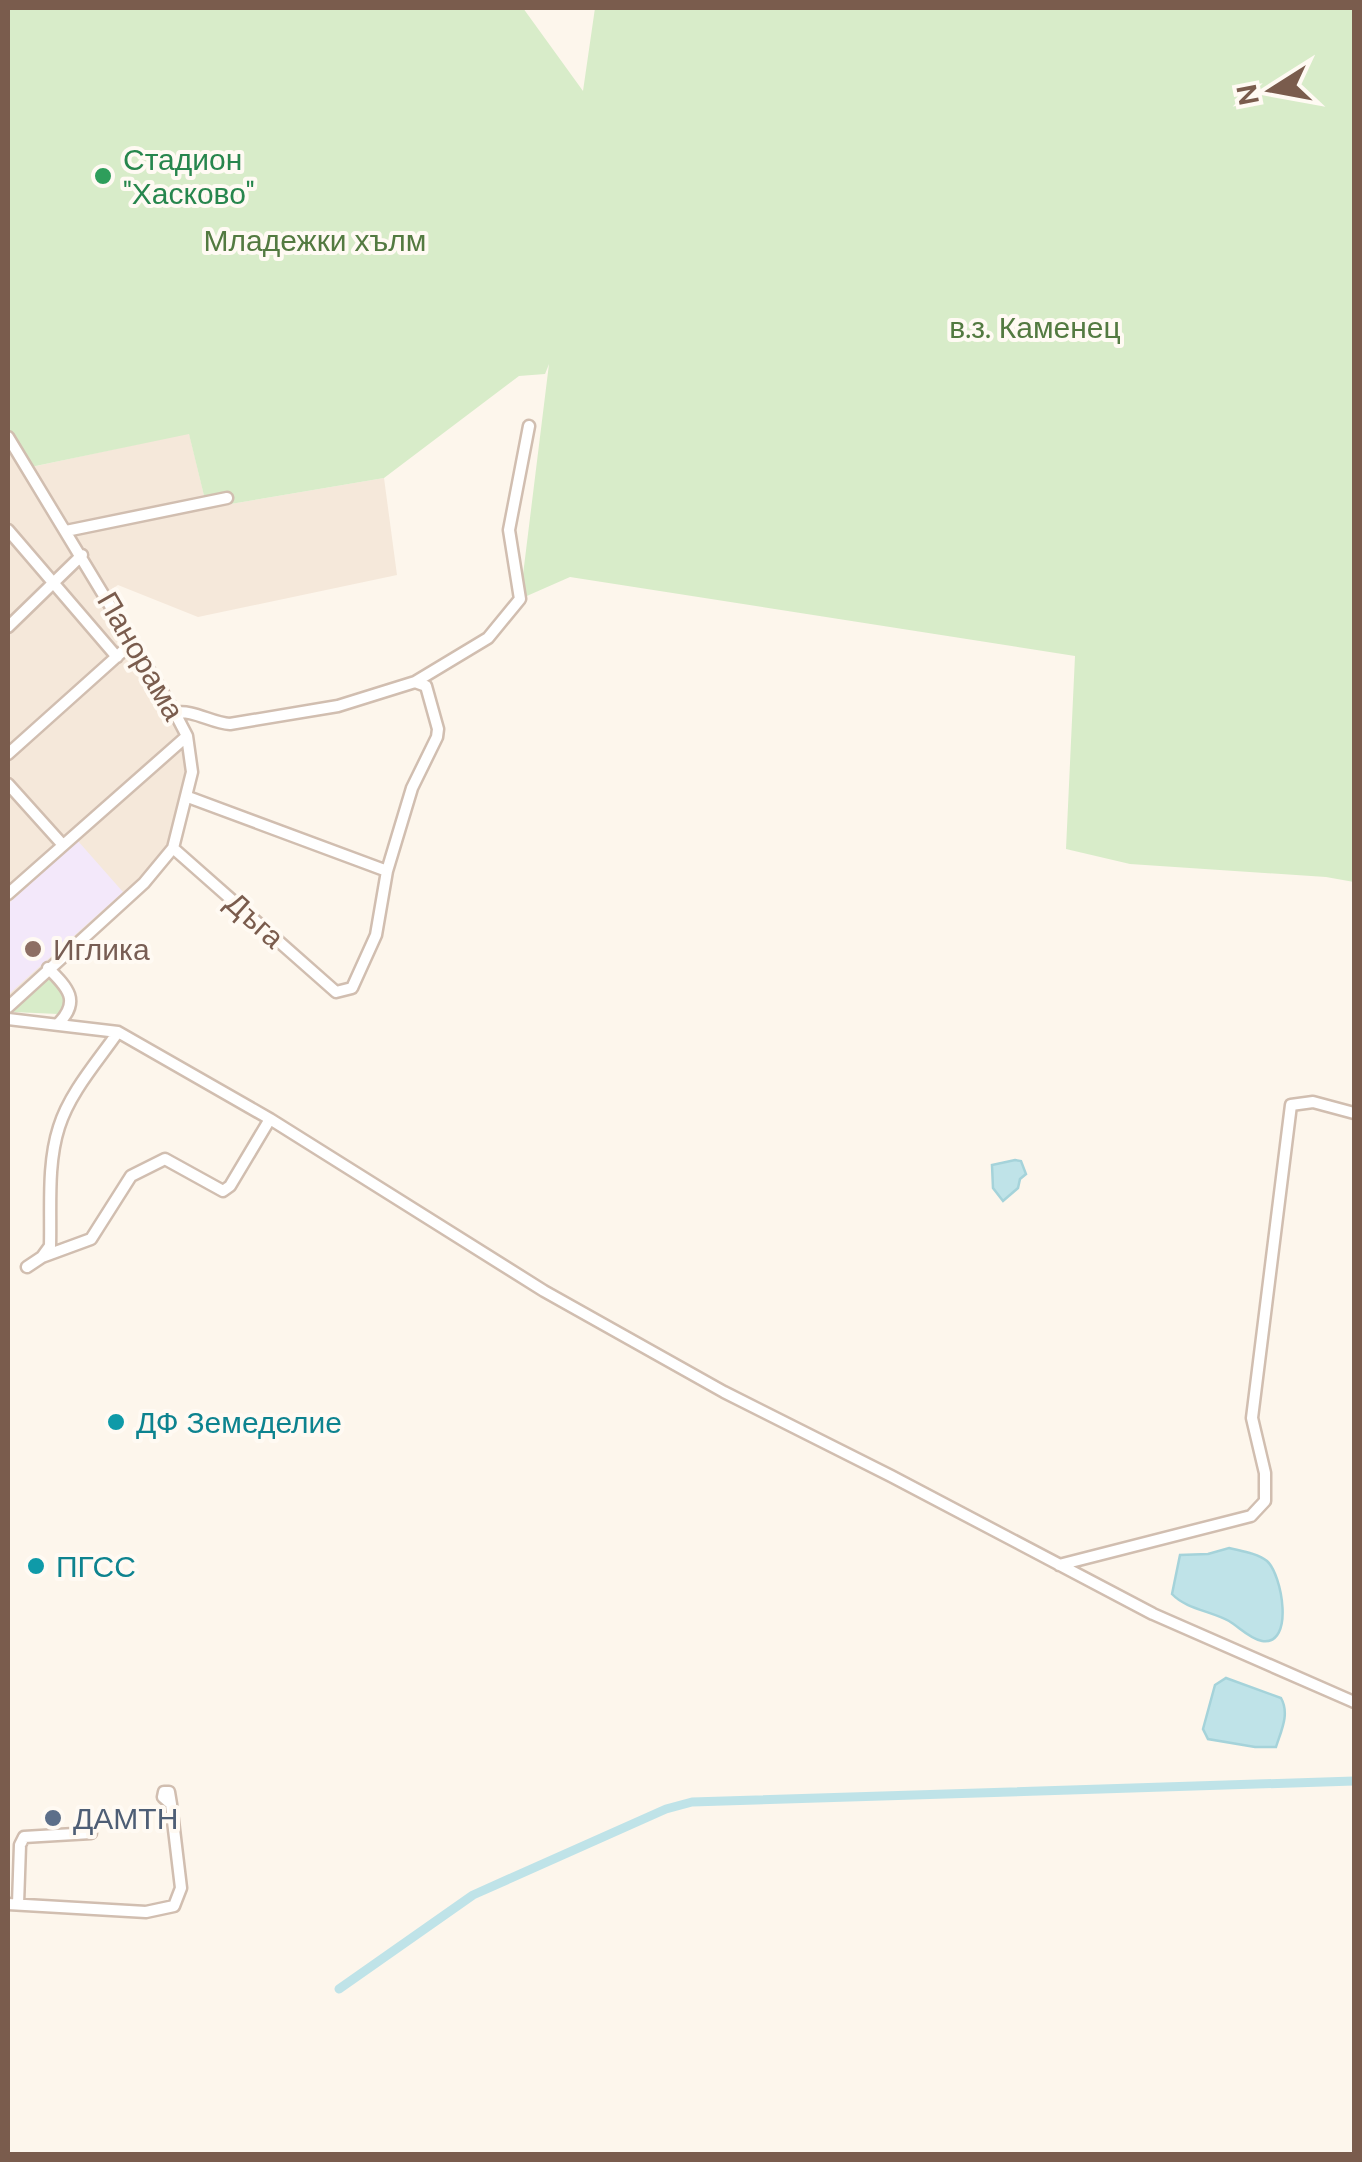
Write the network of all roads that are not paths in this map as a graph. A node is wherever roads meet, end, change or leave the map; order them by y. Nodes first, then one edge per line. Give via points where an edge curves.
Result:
1 (528, 426) dead end
2 (8, 438) edge
3 (226, 498) dead end
4 (8, 530) edge
5 (66, 531) junction
6 (82, 555) junction
7 (54, 583) junction
8 (8, 627) edge
9 (133, 642) junction
10 (118, 657) junction
11 (415, 682) junction
12 (175, 713) junction
13 (187, 736) junction
14 (8, 754) edge
15 (8, 784) edge
16 (188, 797) junction
17 (62, 844) junction
18 (174, 848) junction
19 (387, 871) junction
20 (8, 894) edge
21 (48, 968) junction
22 (8, 1007) edge
23 (8, 1018) edge
24 (58, 1024) junction
25 (118, 1032) junction
26 (1354, 1113) edge
27 (270, 1119) junction
28 (42, 1257) junction
29 (27, 1266) dead end
30 (1058, 1565) junction
31 (1354, 1702) edge
32 (171, 1804) dead end
33 (91, 1832) dead end
34 (13, 1904) edge

1 - 11 street via 509,530 520,599 488,638
2 - 5 street, Панорама
3 - 5 street
4 - 7 street
5 - 6 street, Панорама
6 - 7 street
6 - 9 street, Панорама
7 - 8 street
7 - 10 street
9 - 10 street
9 - 12 street, Панорама
10 - 14 street
11 - 12 street via 262,721 218,723
11 - 19 street via 426,686 438,729
12 - 13 street, Панорама
13 - 16 street, Панорама
13 - 17 street
15 - 17 street
16 - 18 street, Панорама
16 - 19 street
17 - 20 street
18 - 19 street, Дъга via 336,992 352,988 376,935
18 - 21 street, Панорама
21 - 22 street, Панорама
21 - 24 street via 72,1000
23 - 24 street
24 - 25 street
25 - 27 street
25 - 28 street via 59,1125 50,1246
26 - 30 street via 1313,1102 1291,1105 1252,1418 1265,1501 1251,1516
27 - 28 street via 223,1191 165,1159 131,1176 92,1239
27 - 30 street via 658,1356
28 - 29 street
30 - 31 street
32 - 34 street via 181,1888 174,1906 146,1912
33 - 34 street via 24,1838

